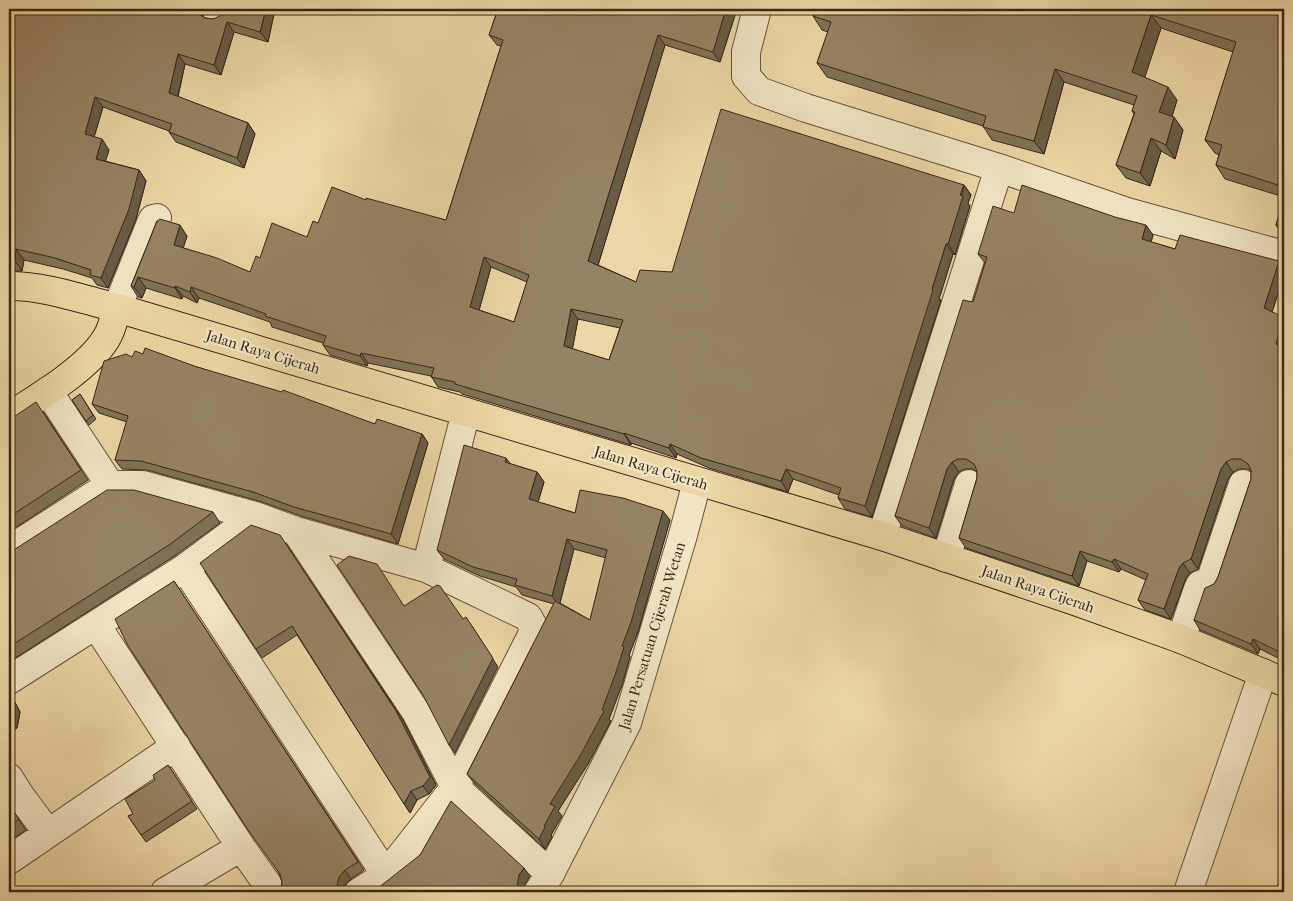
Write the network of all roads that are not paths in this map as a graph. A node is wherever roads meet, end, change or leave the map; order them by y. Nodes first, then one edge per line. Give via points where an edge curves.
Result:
1 (757, 9) edge
2 (999, 168) junction
3 (157, 218) edge
4 (1284, 255) edge
5 (9, 286) edge
6 (117, 308) junction
7 (48, 391) junction
8 (466, 412) junction
9 (9, 416) edge
10 (697, 482) junction
11 (969, 484) dead end
12 (1243, 484) dead end
13 (110, 485) junction
14 (255, 516) junction
15 (296, 531) junction
16 (882, 536) junction
17 (9, 550) edge
18 (946, 558) junction
19 (185, 568) junction
20 (426, 568) junction
21 (96, 625) junction
22 (1181, 639) junction
23 (1274, 677) edge
24 (9, 680) edge
25 (176, 746) junction
26 (9, 778) edge
27 (455, 787) junction
28 (48, 833) junction
29 (241, 847) junction
30 (9, 860) edge
31 (386, 875) junction
32 (544, 883) edge
33 (165, 892) edge
34 (273, 892) edge
35 (359, 892) edge
36 (1188, 892) edge

1 - 2 street via 746,52 746,76 759,91
2 - 4 street via 1127,212
2 - 16 street
3 - 6 street via 151,223
5 - 6 main road, Jalan Raya Cijerah via 56,292
6 - 7 main road via 107,337 91,358
6 - 8 main road, Jalan Raya Cijerah
7 - 9 main road
7 - 13 street
8 - 10 main road, Jalan Raya Cijerah
8 - 20 street
10 - 16 main road, Jalan Raya Cijerah
10 - 32 street, Jalan Persatuan Cijerah Wetan via 627,724
11 - 18 street
12 - 22 street via 1210,582 1200,585
13 - 14 street via 143,485
13 - 17 street
14 - 15 street
14 - 19 street
15 - 20 street
15 - 27 street via 416,712
16 - 18 main road, Jalan Raya Cijerah
18 - 22 main road, Jalan Raya Cijerah
19 - 21 street
19 - 31 street
20 - 27 street via 528,617 533,626 532,635
21 - 24 street
21 - 25 street
22 - 23 main road, Jalan Raya Cijerah
23 - 36 street
25 - 28 street
25 - 29 street
26 - 28 street
27 - 31 street
27 - 32 street
28 - 30 street
29 - 33 street
29 - 34 street
31 - 35 street

